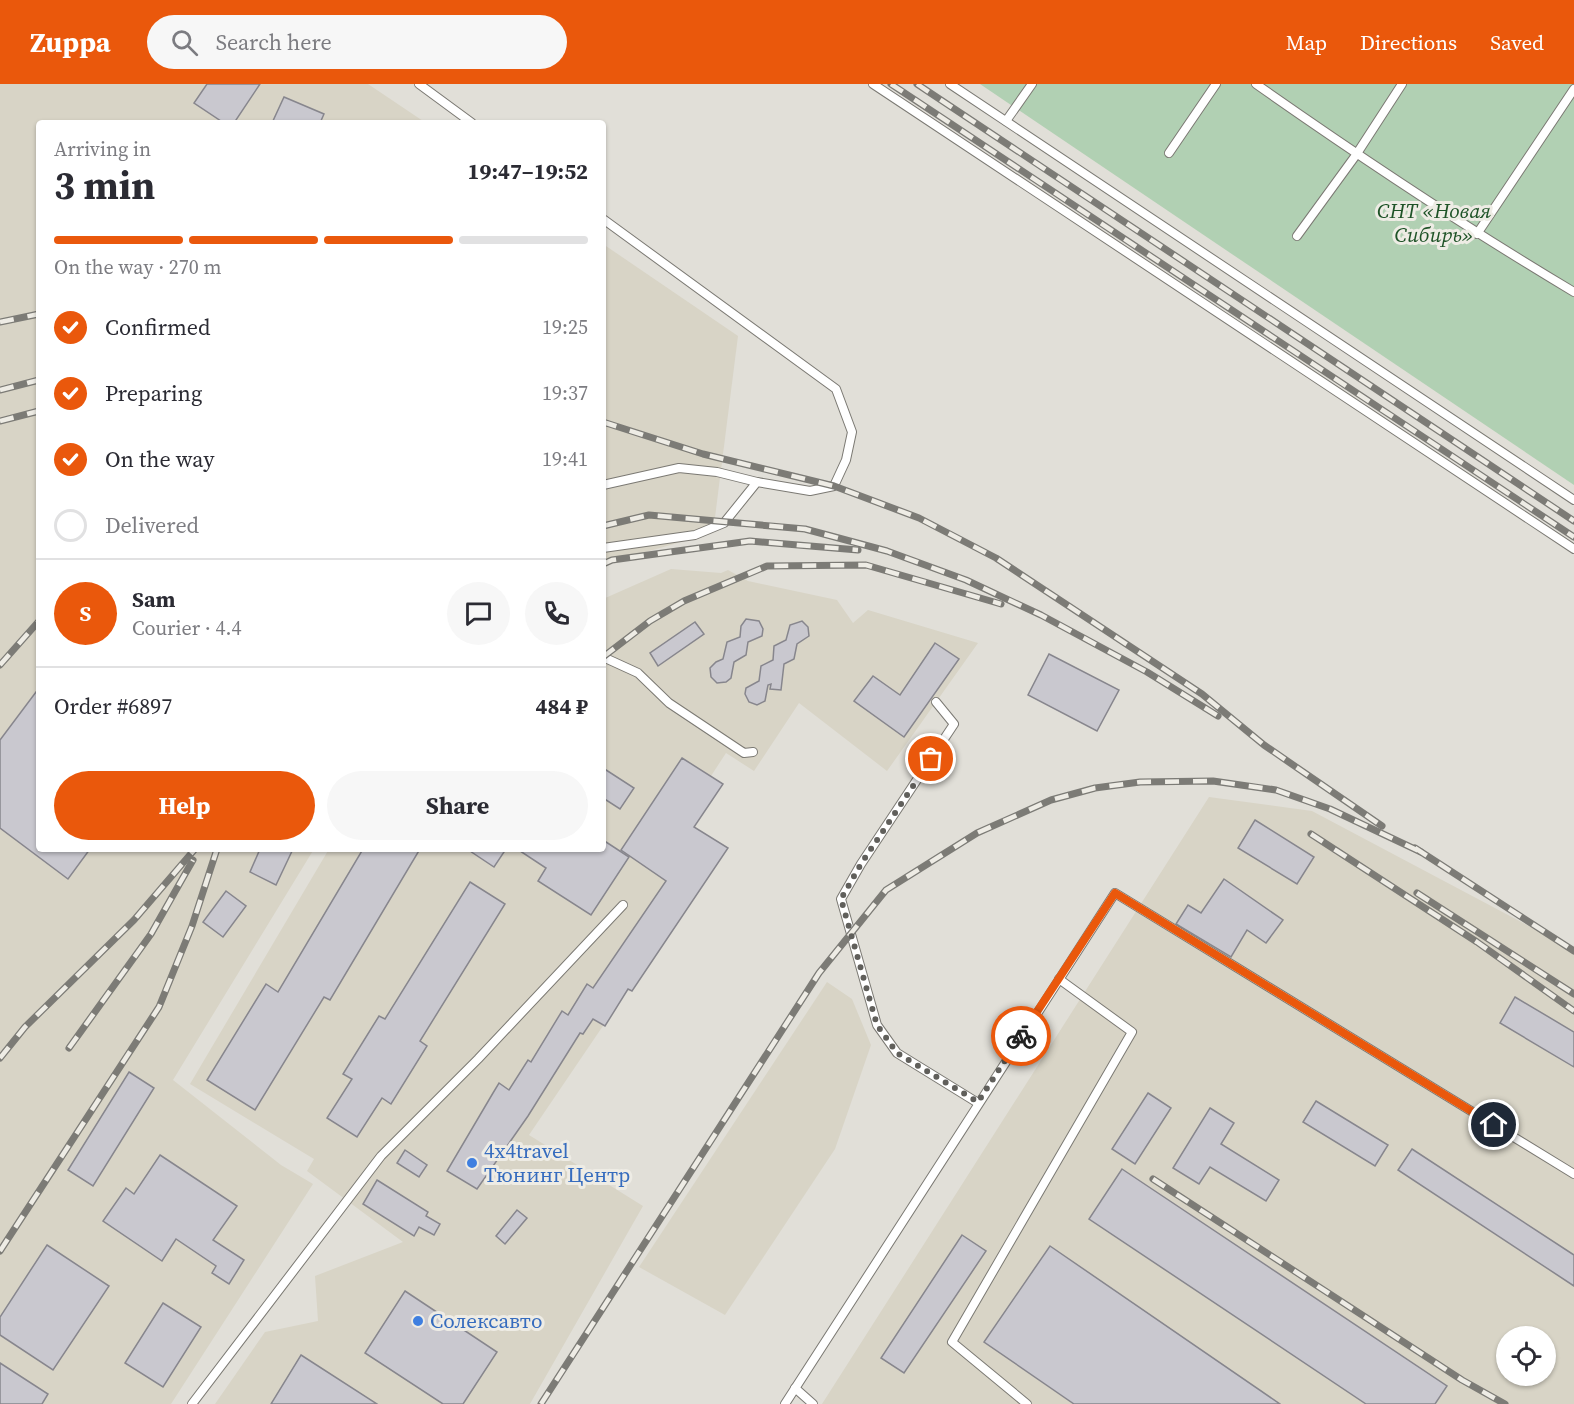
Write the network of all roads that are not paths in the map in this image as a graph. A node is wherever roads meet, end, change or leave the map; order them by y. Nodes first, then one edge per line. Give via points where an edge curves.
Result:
1 (418, 84) edge
2 (873, 84) edge
3 (950, 84) edge
4 (1032, 84) edge
5 (1216, 84) edge
6 (1256, 84) edge
7 (1402, 84) edge
8 (1574, 89) edge
9 (468, 120) edge
10 (1006, 121) junction
11 (1169, 153) dead end
12 (1356, 154) junction
13 (606, 221) edge
14 (1477, 234) junction
15 (1297, 236) dead end
16 (1574, 292) edge
17 (757, 482) junction
18 (606, 484) edge
19 (1574, 500) edge
20 (606, 548) edge
21 (1574, 549) edge
22 (606, 658) edge
23 (936, 702) dead end
24 (753, 752) dead end
25 (623, 905) dead end
26 (1059, 979) junction
27 (978, 1102) junction
28 (1574, 1174) edge
29 (795, 1388) junction
30 (192, 1404) edge
31 (785, 1404) edge
32 (813, 1404) edge
33 (1027, 1404) edge

1 - 9 lane
2 - 21 lane
3 - 10 lane
4 - 10 lane
5 - 11 lane
6 - 12 lane
7 - 12 lane
8 - 14 lane
10 - 19 lane
12 - 14 lane
12 - 15 lane
13 - 17 lane via 836,389 852,432 846,460 834,486 810,492
14 - 16 lane
17 - 18 lane via 679,468
17 - 20 lane via 724,523 695,535
22 - 24 lane via 638,674 669,703 744,753
23 - 27 lane via 954,724 841,899 877,1025 897,1053
25 - 30 lane via 381,1156
26 - 27 lane
26 - 28 lane via 1115,893
26 - 33 lane via 1132,1032 952,1342
27 - 29 lane
29 - 31 lane
29 - 32 lane

